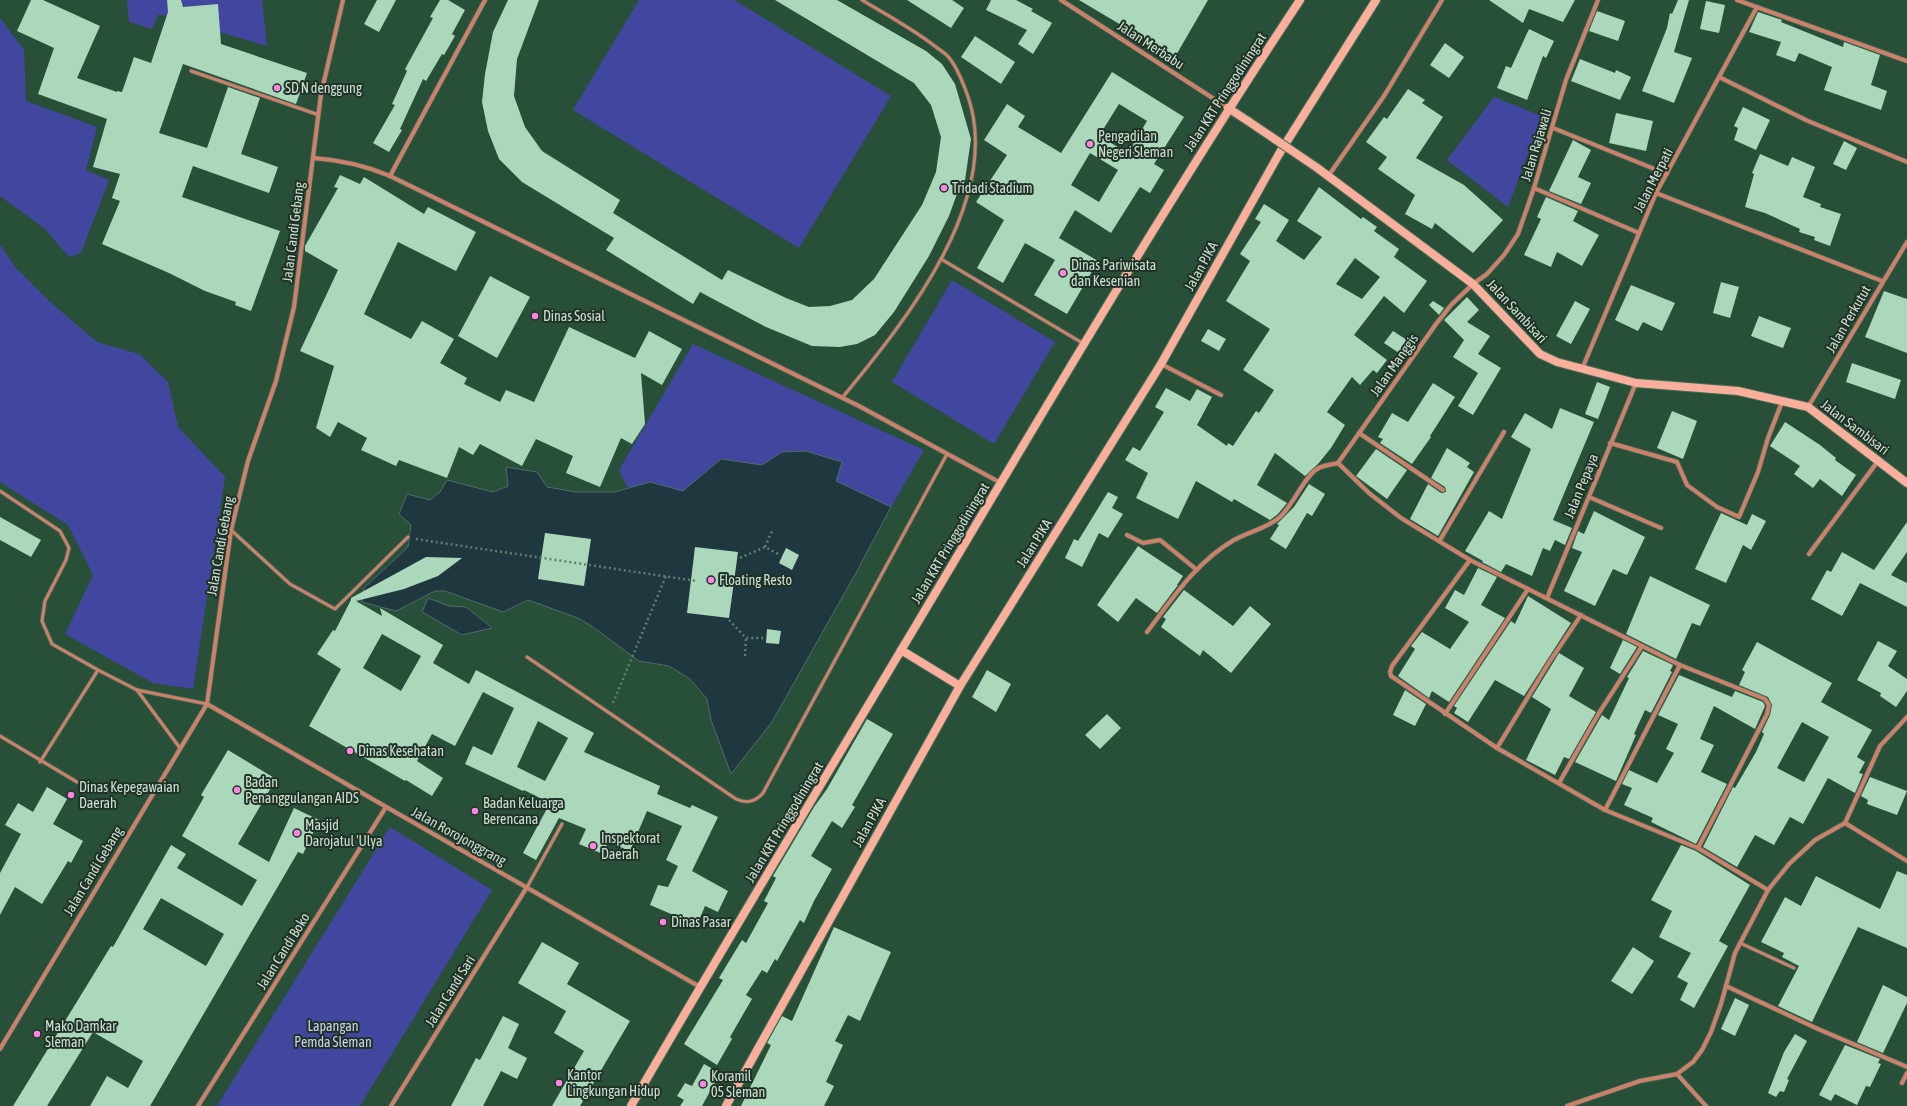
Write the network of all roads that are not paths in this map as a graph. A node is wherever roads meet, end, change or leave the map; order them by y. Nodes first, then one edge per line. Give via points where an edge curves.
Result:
1 (343, 0) edge
2 (485, 0) edge
3 (862, 0) edge
4 (1061, 0) edge
5 (1300, 0) edge
6 (1376, 0) edge
7 (1442, 0) edge
8 (1598, 0) edge
9 (1737, 0) edge
10 (1757, 7) junction
11 (1907, 61) edge
12 (191, 71) dead end
13 (1719, 77) junction
14 (1228, 108) junction
15 (319, 115) junction
16 (1553, 128) junction
17 (313, 158) junction
18 (1907, 162) edge
19 (1667, 174) junction
20 (1329, 175) junction
21 (390, 176) junction
22 (1534, 188) junction
23 (1656, 193) junction
24 (1639, 233) junction
25 (1907, 242) edge
26 (941, 258) junction
27 (1882, 281) junction
28 (1473, 284) junction
29 (1084, 344) junction
30 (1161, 364) junction
31 (1582, 369) junction
32 (1636, 383) junction
33 (1220, 395) dead end
34 (842, 398) junction
35 (1782, 402) junction
36 (1808, 407) junction
37 (1504, 432) dead end
38 (1359, 433) junction
39 (1610, 443) junction
40 (947, 454) junction
41 (1878, 461) junction
42 (1338, 463) junction
43 (1001, 483) junction
44 (1907, 483) edge
45 (1443, 490) dead end
46 (0, 491) edge
47 (1589, 497) junction
48 (1661, 528) dead end
49 (231, 530) junction
50 (1127, 535) dead end
51 (408, 538) road end
52 (1440, 540) junction
53 (1809, 554) dead end
54 (1470, 560) junction
55 (1197, 570) junction
56 (1528, 590) junction
57 (1547, 598) junction
58 (1581, 615) junction
59 (1147, 632) dead end
60 (1642, 646) junction
61 (902, 650) junction
62 (527, 657) dead end
63 (1680, 665) junction
64 (98, 670) junction
65 (960, 686) junction
66 (137, 690) junction
67 (207, 704) junction
68 (1444, 714) junction
69 (1907, 717) edge
70 (0, 736) edge
71 (180, 748) junction
72 (1497, 748) junction
73 (40, 762) junction
74 (77, 782) dead end
75 (1559, 783) junction
76 (386, 808) junction
77 (1605, 810) junction
78 (1845, 822) junction
79 (562, 824) dead end
80 (1698, 848) junction
81 (1907, 861) edge
82 (527, 887) junction
83 (1768, 890) junction
84 (1740, 943) junction
85 (1794, 968) dead end
86 (1726, 986) junction
87 (700, 987) junction
88 (0, 1050) edge
89 (1907, 1067) edge
90 (1907, 1073) edge
91 (1677, 1074) junction
92 (1902, 1083) dead end
93 (198, 1106) edge
94 (391, 1106) edge
95 (631, 1106) edge
96 (726, 1106) edge
97 (1568, 1106) edge
98 (1706, 1106) edge

1 - 15 street, Jalan Candi Gebang via 321,94
2 - 21 street
3 - 26 lane via 928,41 950,58 970,102 975,129 974,167 970,190
4 - 14 street, Jalan Merbabu
5 - 14 main road, Jalan KRT Pringgodiningrat
6 - 30 main road, Jalan PJKA via 1286,142
7 - 20 street via 1384,96
8 - 16 street, Jalan Rajawali via 1566,80
9 - 10 street
10 - 11 street
10 - 13 street, Jalan Merpati
12 - 15 lane
13 - 18 street via 1808,121
13 - 19 street, Jalan Merpati
14 - 20 main road, Jalan Sambisari, bridge
14 - 29 main road, Jalan KRT Pringgodiningrat
15 - 17 street, Jalan Candi Gebang
16 - 19 street
16 - 22 street, Jalan Rajawali
17 - 21 street via 336,159 364,165
17 - 49 street, Jalan Candi Gebang via 294,307 276,381 248,461
19 - 23 street, Jalan Merpati
20 - 28 main road, Jalan Sambisari
21 - 34 street
22 - 24 street
22 - 28 street, Jalan Rajawali via 1518,234 1500,260
23 - 24 street, Jalan Merpati
23 - 27 street
24 - 31 street, Jalan Merpati
25 - 27 street, Jalan Perkutut
26 - 29 lane
26 - 34 lane via 897,329
27 - 36 street, Jalan Perkutut
28 - 31 main road, Jalan Sambisari via 1540,354 1556,362
28 - 38 street, Jalan Manggis via 1436,324
29 - 43 main road, Jalan KRT Pringgodiningrat
30 - 33 street
30 - 65 main road, Jalan PJKA
31 - 32 main road, Jalan Sambisari
32 - 35 main road, Jalan Sambisari via 1738,391
32 - 39 street, Jalan Pepaya
34 - 40 street
35 - 36 main road, Jalan Sambisari
35 - 39 street via 1758,472 1739,517 1717,507 1687,485 1678,462
36 - 41 main road, Jalan Sambisari
37 - 52 street
38 - 42 street, Jalan Manggis
38 - 45 street
39 - 47 street, Jalan Pepaya
40 - 43 street
40 - 62 lane via 758,799 751,802 736,799
41 - 44 main road, Jalan Sambisari
41 - 53 street
42 - 52 street via 1369,493 1401,518
42 - 55 street via 1316,469 1291,506 1279,517 1262,529 1235,539
43 - 61 main road, Jalan KRT Pringgodiningrat
46 - 64 lane via 60,531 69,548 66,560 45,601 42,621 52,644
47 - 48 street
47 - 57 street, Jalan Pepaya
49 - 51 lane via 290,584 335,609
49 - 67 street, Jalan Candi Gebang
50 - 55 street via 1146,543 1160,540
52 - 54 street
54 - 56 street
54 - 68 street via 1417,630 1390,672 1391,676
55 - 59 street via 1182,585
56 - 57 street
56 - 68 street
57 - 58 street
58 - 60 street
58 - 72 street
60 - 63 street
60 - 75 street via 1599,713
61 - 65 main road
61 - 87 main road, Jalan KRT Pringgodiningrat
63 - 77 street
63 - 80 street via 1765,699 1769,705 1767,714
64 - 66 lane
64 - 73 lane
65 - 96 main road, Jalan PJKA
66 - 67 lane
66 - 71 lane
67 - 71 street, Jalan Candi Gebang
67 - 76 street, Jalan Rorojonggrang
68 - 72 street
69 - 78 street via 1880,746
70 - 73 lane
71 - 88 street, Jalan Candi Gebang
72 - 75 street
73 - 74 lane
75 - 77 street
76 - 82 street, Jalan Rorojonggrang
76 - 93 street, Jalan Candi Boko
77 - 80 street
78 - 81 street
78 - 83 street via 1815,840 1789,864
79 - 82 lane
80 - 83 street
82 - 87 street, Jalan Rorojonggrang
82 - 94 street, Jalan Candi Sari
83 - 84 street
84 - 85 lane
84 - 86 street
86 - 89 street
86 - 91 street via 1711,1032 1702,1050 1693,1062
87 - 95 main road, Jalan KRT Pringgodiningrat
90 - 92 street
91 - 97 street via 1640,1081
91 - 98 street

